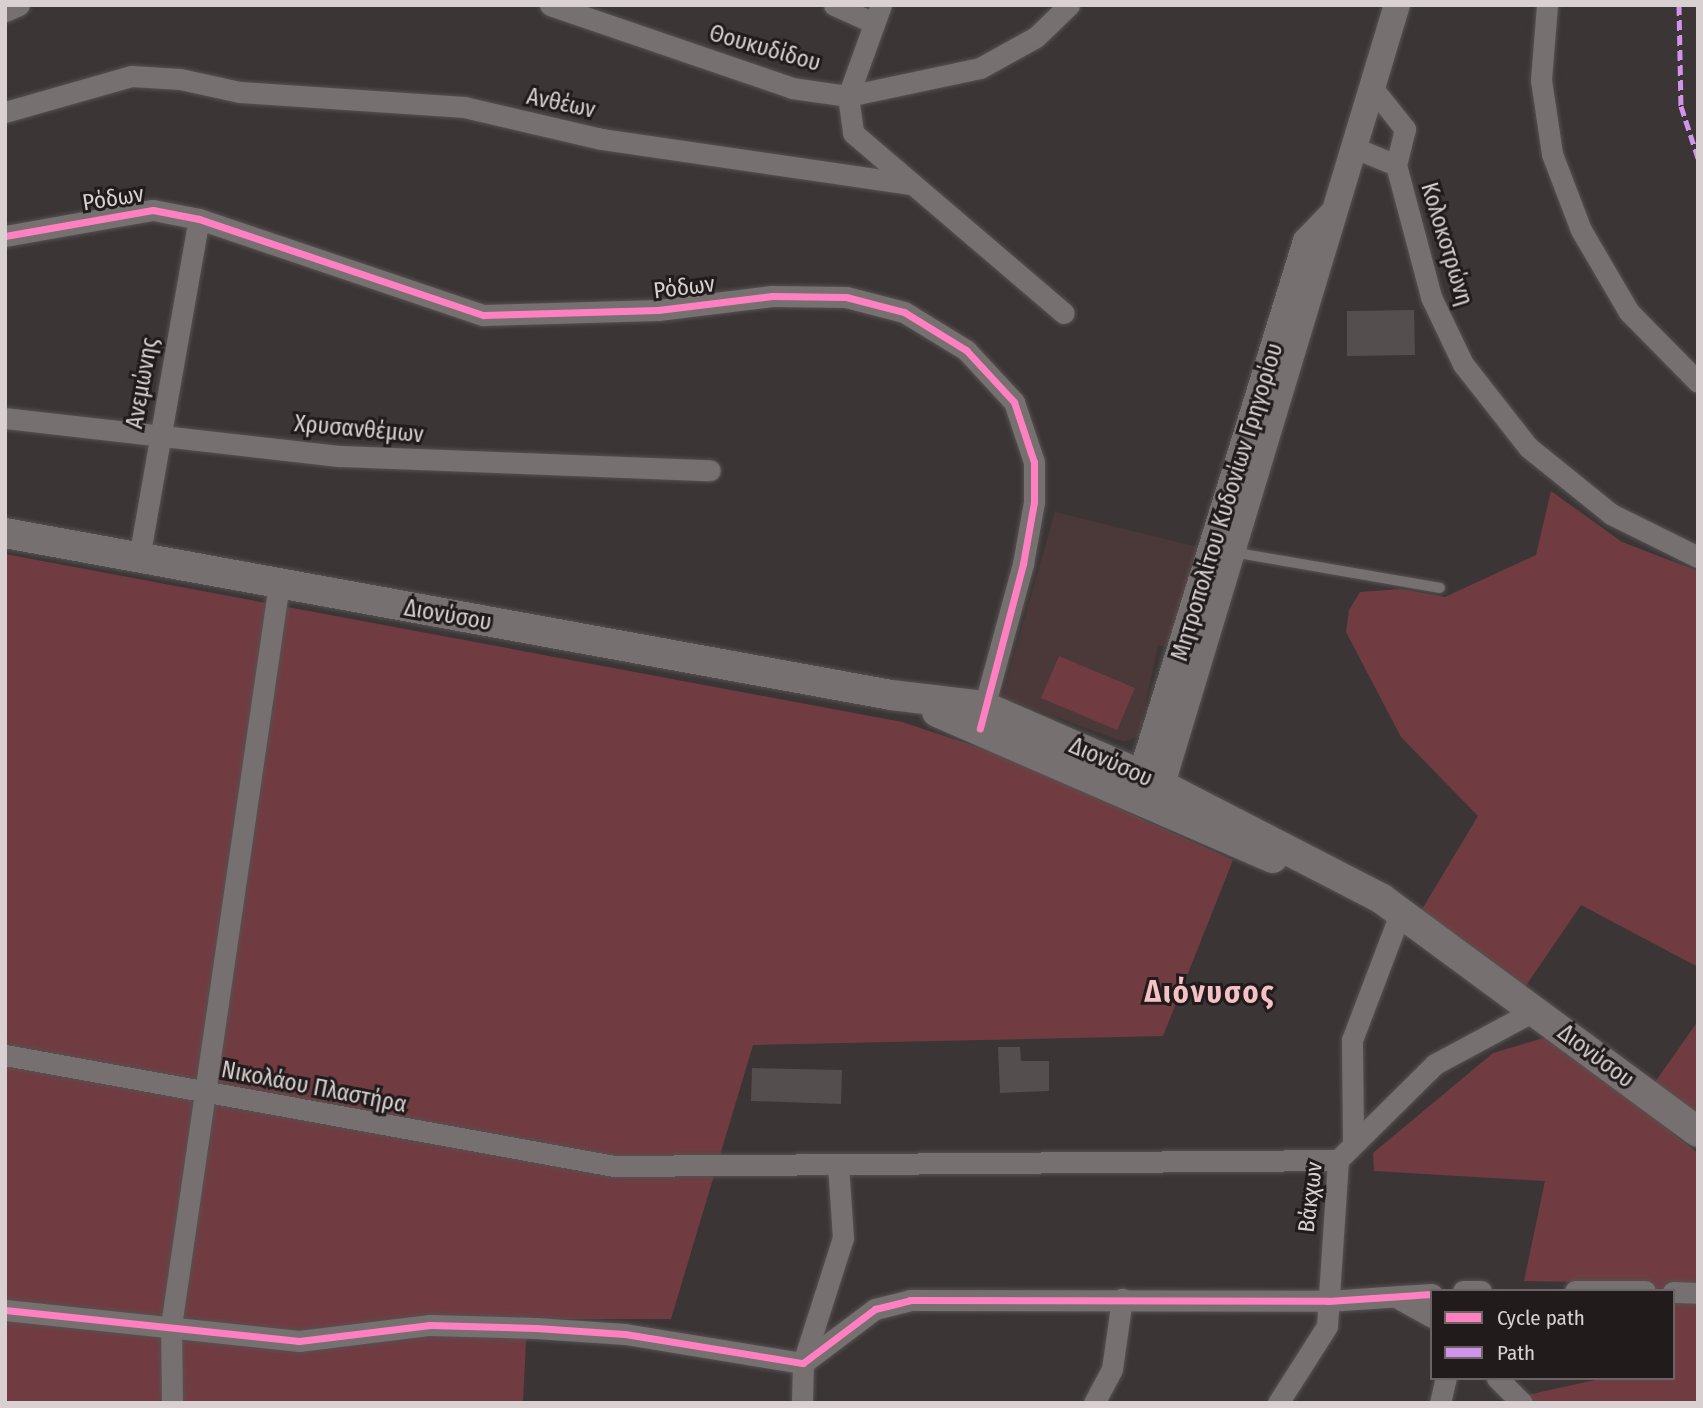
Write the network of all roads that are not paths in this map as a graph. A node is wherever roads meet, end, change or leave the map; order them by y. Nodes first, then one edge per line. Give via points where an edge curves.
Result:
1 (19, 5) edge
2 (550, 5) edge
3 (834, 5) edge
4 (1069, 5) edge
5 (1397, 5) edge
6 (1547, 5) edge
7 (5, 11) edge
8 (877, 14) edge
9 (1374, 90) junction
10 (848, 96) junction
11 (5, 111) edge
12 (1355, 148) junction
13 (1396, 165) junction
14 (911, 184) junction
15 (199, 219) junction
16 (5, 236) edge
17 (1064, 313) dead end
18 (1698, 382) edge
19 (5, 418) edge
20 (160, 435) junction
21 (710, 470) dead end
22 (5, 533) edge
23 (1224, 550) junction
24 (1698, 557) edge
25 (139, 558) junction
26 (279, 584) junction
27 (1440, 588) dead end
28 (981, 717) junction
29 (1149, 792) junction
30 (1401, 911) junction
31 (1534, 1011) junction
32 (5, 1055) edge
33 (205, 1091) junction
34 (1698, 1132) edge
35 (1353, 1139) junction
36 (1338, 1160) junction
37 (838, 1165) junction
38 (1675, 1292) edge
39 (1698, 1293) edge
40 (1430, 1294) edge
41 (1396, 1297) junction
42 (1122, 1298) junction
43 (1328, 1301) junction
44 (5, 1310) edge
45 (1430, 1316) edge
46 (171, 1326) junction
47 (803, 1363) junction
48 (1295, 1380) junction
49 (1446, 1380) edge
50 (1499, 1380) edge
51 (172, 1403) edge
52 (802, 1403) edge
53 (1094, 1403) edge
54 (1278, 1403) edge
55 (1300, 1403) edge
56 (1440, 1403) edge
57 (1522, 1403) edge

1 - 7 street
2 - 10 street, Θουκυδίδου via 792,88
3 - 8 street
4 - 10 street via 1036,37 979,68
5 - 9 street, Μητροπολίτου Κυδονίων Γρηγορίου
6 - 18 street via 1541,80 1552,155 1581,230 1629,312
8 - 10 street
9 - 12 street, Μητροπολίτου Κυδονίων Γρηγορίου
9 - 13 street, Κολοκοτρώνη via 1405,129
10 - 14 street via 853,133
11 - 14 street, Ανθέων via 131,76 180,79 240,92 464,107 601,139
12 - 13 street
12 - 23 street, Μητροπολίτου Κυδονίων Γρηγορίου via 1332,214 1306,241
13 - 24 street, Κολοκοτρώνη via 1432,297 1463,364 1528,447 1611,514
14 - 17 street
15 - 16 street, Ρόδων via 153,211
15 - 20 street, Ανεμώνης
15 - 28 street, Ρόδων via 483,315 548,317 772,296 846,297 904,312 966,350 1014,402 1034,461 1034,502 1023,564
19 - 20 street, Χρυσανθέμων
20 - 21 street, Χρυσανθέμων via 393,459
20 - 25 street, Ανεμώνης
22 - 25 main road, Διονύσου
23 - 27 lane
23 - 29 street, Μητροπολίτου Κυδονίων Γρηγορίου
25 - 26 main road, Διονύσου
26 - 28 main road, Διονύσου via 891,695
26 - 33 street
28 - 29 main road, Διονύσου
29 - 30 main road, Διονύσου via 1252,852 1317,870
30 - 31 main road, Διονύσου
30 - 35 street via 1352,1040
31 - 34 main road, Διονύσου
31 - 35 street, Βάκχων via 1435,1063
32 - 33 street, Νικολάου Πλαστήρα
33 - 37 street, Νικολάου Πλαστήρα via 614,1166
33 - 46 street
35 - 36 street, Βάκχων
36 - 37 street, Νικολάου Πλαστήρα
36 - 43 street, Βάκχων
37 - 47 street via 844,1238
38 - 39 street
40 - 41 street
41 - 43 street
41 - 45 street
42 - 43 street
42 - 47 street via 899,1302 875,1309
42 - 53 street via 1112,1369
43 - 48 street, Βάκχων via 1325,1335
44 - 46 street
46 - 47 street via 299,1341 430,1325 536,1328 625,1334
46 - 51 street
47 - 52 street
48 - 54 street, Βάκχων
48 - 55 street
49 - 56 street
50 - 57 street

